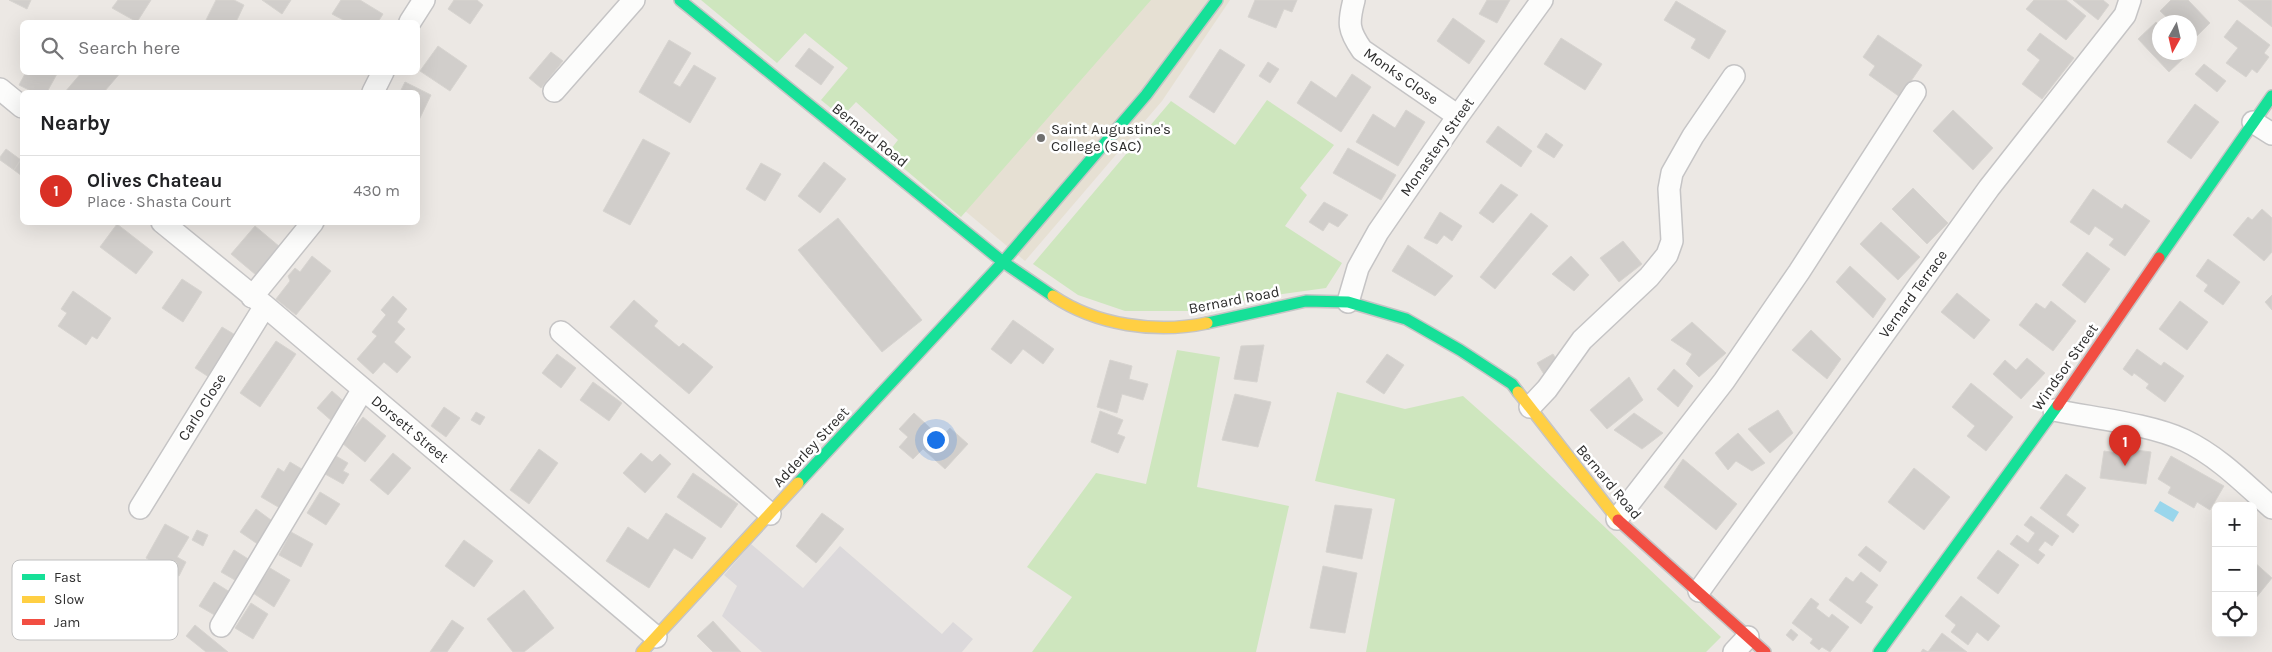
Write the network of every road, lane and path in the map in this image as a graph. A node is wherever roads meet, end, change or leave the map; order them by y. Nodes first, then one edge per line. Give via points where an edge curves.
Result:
1 (424, 0) edge
2 (634, 0) edge
3 (680, 0) edge
4 (1217, 0) edge
5 (1354, 0) edge
6 (1542, 0) edge
7 (2130, 0) edge
8 (411, 20) edge
9 (382, 75) edge
10 (1734, 76) dead end
11 (0, 89) edge
12 (374, 90) edge
13 (554, 91) dead end
14 (1915, 92) dead end
15 (2272, 96) edge
16 (20, 105) edge
17 (1458, 116) junction
18 (2253, 122) junction
19 (2272, 134) edge
20 (166, 225) edge
21 (310, 225) edge
22 (1002, 262) junction
23 (259, 302) junction
24 (1348, 302) junction
25 (561, 332) dead end
26 (363, 389) junction
27 (1530, 407) junction
28 (2054, 410) junction
29 (140, 508) dead end
30 (2272, 508) edge
31 (770, 514) junction
32 (1617, 519) junction
33 (1699, 591) junction
34 (221, 626) dead end
35 (1748, 637) junction
36 (649, 645) edge
37 (1734, 652) edge
38 (1765, 652) edge
39 (1879, 652) edge

1 - 8 street
2 - 13 street
3 - 22 street, Bernard Road
4 - 22 street, Adderley Street via 1146,95
5 - 17 street, Monks Close via 1349,21 1352,35 1362,50
6 - 17 street, Monastery Street
7 - 33 street, Vernard Terrace via 2124,15 1989,188
9 - 12 street
10 - 27 street via 1672,173 1669,189 1672,242 1667,255 1649,277 1582,340 1547,390
11 - 16 street
14 - 32 street via 1724,381
15 - 18 street, Windsor Street
17 - 24 street, Monastery Street via 1378,232 1358,268
18 - 19 street
18 - 28 street, Windsor Street
20 - 23 street, Dorsett Street
21 - 23 street, Carlo Close
22 - 24 street, Bernard Road via 1059,300 1104,320 1145,327 1196,326 1306,301
22 - 31 street, Adderley Street
23 - 26 street, Dorsett Street
23 - 29 street, Carlo Close
24 - 27 street, Bernard Road via 1406,319 1460,350 1512,384
25 - 31 street
26 - 34 street
26 - 36 street, Dorsett Street
27 - 32 street, Bernard Road
28 - 30 street via 2156,430 2185,440 2218,461
28 - 39 street, Windsor Street
31 - 36 street, Adderley Street
32 - 33 street, Bernard Road
33 - 35 street, Bernard Road
35 - 37 street
35 - 38 street, Bernard Road

